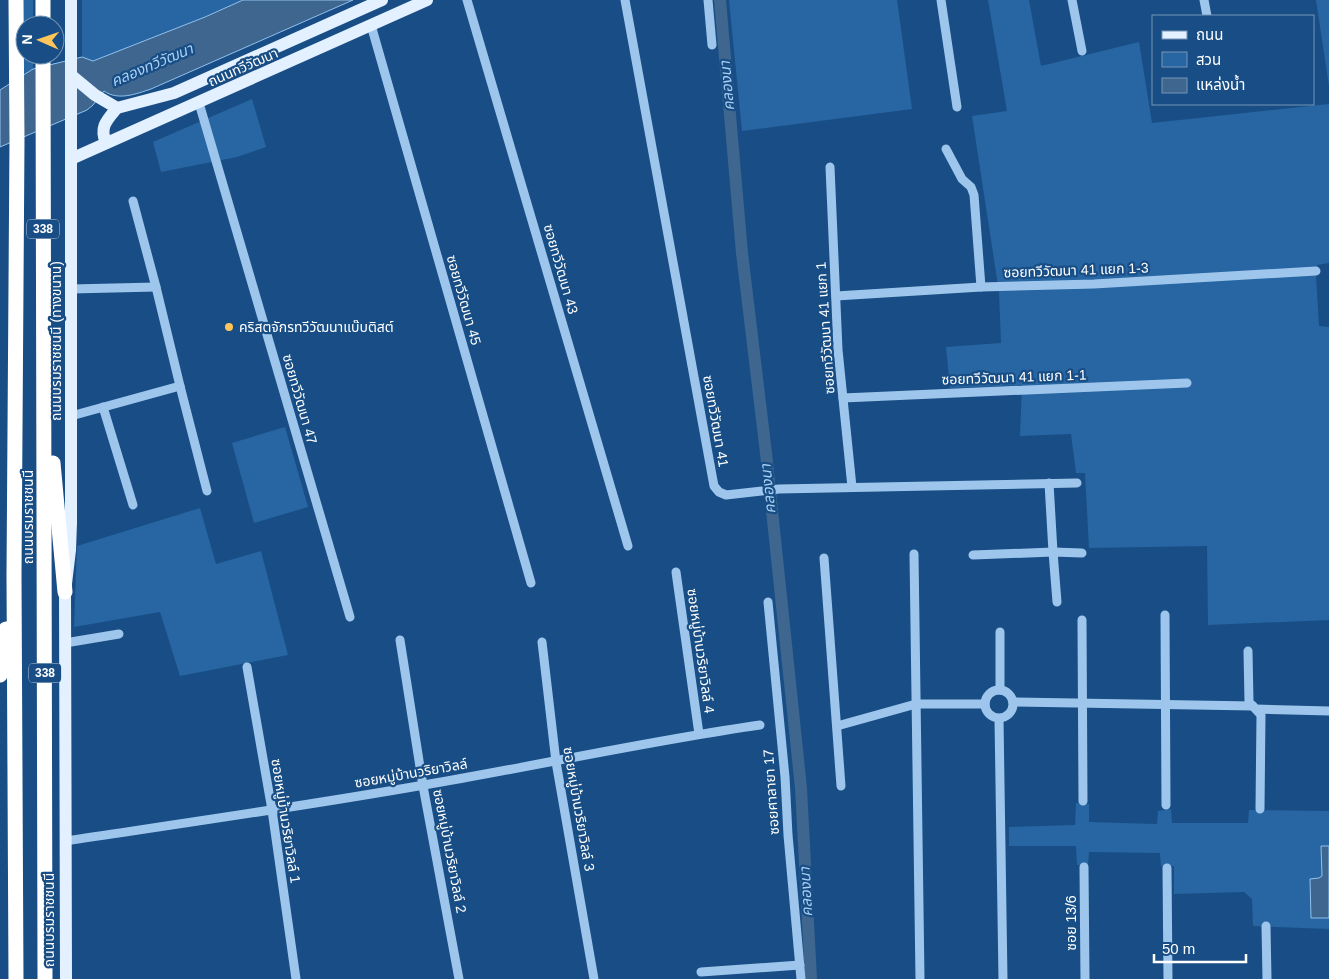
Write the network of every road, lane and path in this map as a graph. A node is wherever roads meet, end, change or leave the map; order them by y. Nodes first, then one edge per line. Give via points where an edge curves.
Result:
1 (16, 0) edge
2 (43, 0) edge
3 (71, 0) edge
4 (382, 0) edge
5 (427, 0) edge
6 (467, 0) edge
7 (625, 0) edge
8 (708, 0) edge
9 (941, 0) edge
10 (1072, 0) edge
11 (1204, 0) edge
12 (43, 15) edge
13 (1207, 15) edge
14 (371, 25) junction
15 (712, 44) dead end
16 (1082, 51) dead end
17 (43, 65) edge
18 (72, 76) junction
19 (199, 103) junction
20 (957, 107) dead end
21 (117, 108) junction
22 (106, 143) junction
23 (946, 149) dead end
24 (71, 159) junction
25 (830, 167) dead end
26 (133, 201) dead end
27 (1316, 271) dead end
28 (156, 287) junction
29 (981, 287) junction
30 (71, 289) junction
31 (836, 296) junction
32 (45, 366) junction
33 (1187, 383) dead end
34 (180, 386) junction
35 (843, 398) junction
36 (103, 407) junction
37 (71, 416) junction
38 (1049, 484) junction
39 (1077, 484) dead end
40 (852, 487) junction
41 (207, 491) dead end
42 (133, 505) dead end
43 (628, 546) dead end
44 (1053, 552) junction
45 (1082, 553) dead end
46 (914, 554) dead end
47 (973, 555) dead end
48 (824, 558) dead end
49 (676, 572) dead end
50 (14, 575) junction
51 (531, 583) dead end
52 (65, 592) junction
53 (768, 602) dead end
54 (1057, 602) dead end
55 (1165, 615) dead end
56 (350, 617) dead end
57 (1082, 620) dead end
58 (1000, 632) dead end
59 (118, 634) dead end
60 (400, 640) dead end
61 (542, 642) dead end
62 (65, 643) junction
63 (1248, 651) dead end
64 (247, 667) dead end
65 (0, 675) edge
66 (1000, 690) junction
67 (1013, 702) junction
68 (1083, 703) junction
69 (916, 704) junction
70 (985, 704) junction
71 (1166, 705) junction
72 (1254, 708) junction
73 (1329, 711) edge
74 (999, 719) junction
75 (760, 725) dead end
76 (837, 726) junction
77 (699, 734) junction
78 (556, 762) junction
79 (424, 786) junction
80 (841, 786) dead end
81 (1083, 801) dead end
82 (1166, 805) dead end
83 (1260, 809) dead end
84 (272, 810) junction
85 (65, 841) junction
86 (1084, 867) dead end
87 (1167, 868) dead end
88 (1266, 926) dead end
89 (800, 965) junction
90 (701, 972) dead end
91 (732, 974) edge
92 (16, 979) edge
93 (45, 979) edge
94 (66, 979) edge
95 (296, 979) edge
96 (459, 979) edge
97 (594, 979) edge
98 (801, 979) edge
99 (920, 979) edge
100 (1003, 979) edge
101 (1085, 979) edge
102 (1168, 979) edge
103 (1267, 979) edge

1 - 50 highway, ถนนบรมราชชนนี / 338
2 - 12 highway
3 - 18 main road, ถนนบรมราชชนนี (ทางขนาน) / 338
4 - 21 main road, ถนนทวีวัฒนา via 174,93
5 - 14 main road, ถนนทวีวัฒนา
6 - 43 street, ซอยทวีวัฒนา 43
7 - 40 street, ซอยทวีวัฒนา 41 via 714,486 726,495 779,489
8 - 15 street
9 - 20 street
10 - 16 street
11 - 13 street
14 - 19 main road, ถนนทวีวัฒนา
14 - 51 street, ซอยทวีวัฒนา 45
17 - 32 highway, ถนนบรมราชชนนี / 338
18 - 21 main road
18 - 24 main road, ถนนบรมราชชนนี (ทางขนาน) / 338
19 - 22 main road, ถนนทวีวัฒนา
19 - 56 street, ซอยทวีวัฒนา 47
21 - 22 main road via 105,123
22 - 24 main road, ถนนทวีวัฒนา
23 - 29 street via 974,195
24 - 30 main road, ถนนบรมราชชนนี (ทางขนาน) / 338
25 - 31 street, ซอยทวีวัฒนา 41 แยก 1
26 - 28 street
27 - 29 street, ซอยทวีวัฒนา 41 แยก 1-3
28 - 30 street
28 - 34 street
29 - 31 street, ซอยทวีวัฒนา 41 แยก 1-3
30 - 37 main road, ถนนบรมราชชนนี (ทางขนาน) / 338
31 - 35 street, ซอยทวีวัฒนา 41 แยก 1
32 - 52 highway
32 - 93 highway, ถนนบรมราชชนนี / 338
33 - 35 street, ซอยทวีวัฒนา 41 แยก 1-1
34 - 36 street
34 - 41 street
35 - 40 street, ซอยทวีวัฒนา 41 แยก 1
36 - 37 street
36 - 42 street
37 - 52 main road, ถนนบรมราชชนนี (ทางขนาน) / 338 via 70,550
38 - 39 street, ซอยทวีวัฒนา 41
38 - 40 street, ซอยทวีวัฒนา 41
38 - 44 street
44 - 45 street
44 - 47 street
44 - 54 street
46 - 69 street
48 - 76 street
49 - 77 street, ซอยหมู่บ้านวริยาวิลล์ 4
50 - 65 highway
50 - 92 highway, ถนนบรมราชชนนี / 338
52 - 62 main road, ถนนบรมราชชนนี
53 - 89 street, ซอยศาลายา 17
55 - 71 street
57 - 68 street
58 - 66 street
59 - 62 street
60 - 79 street, ซอยหมู่บ้านวริยาวิลล์ 2
61 - 78 street, ซอยหมู่บ้านวริยาวิลล์ 3
62 - 85 main road, ถนนบรมราชชนนี
63 - 72 street via 1249,702
64 - 84 street, ซอยหมู่บ้านวริยาวิลล์ 1
66 - 67 street via 1009,693
66 - 70 street via 988,695
67 - 68 street
67 - 74 street via 1012,712
68 - 71 street
68 - 81 street
69 - 70 street
69 - 76 street
69 - 99 street
70 - 74 street via 990,716
71 - 72 street
71 - 82 street
72 - 73 street
72 - 83 street via 1261,715
74 - 100 street
75 - 77 street, ซอยหมู่บ้านวริยาวิลล์
76 - 80 street
77 - 78 street, ซอยหมู่บ้านวริยาวิลล์
78 - 79 street, ซอยหมู่บ้านวริยาวิลล์
78 - 97 street, ซอยหมู่บ้านวริยาวิลล์ 3
79 - 84 street, ซอยหมู่บ้านวริยาวิลล์
79 - 96 street, ซอยหมู่บ้านวริยาวิลล์ 2
84 - 85 street, ซอยหมู่บ้านวริยาวิลล์
84 - 95 street, ซอยหมู่บ้านวริยาวิลล์ 1
85 - 94 main road, ถนนบรมราชชนนี
86 - 101 street, ซอย 13/6
87 - 102 street
88 - 103 street
89 - 91 street
89 - 98 street, ซอยศาลายา 17
90 - 91 street

